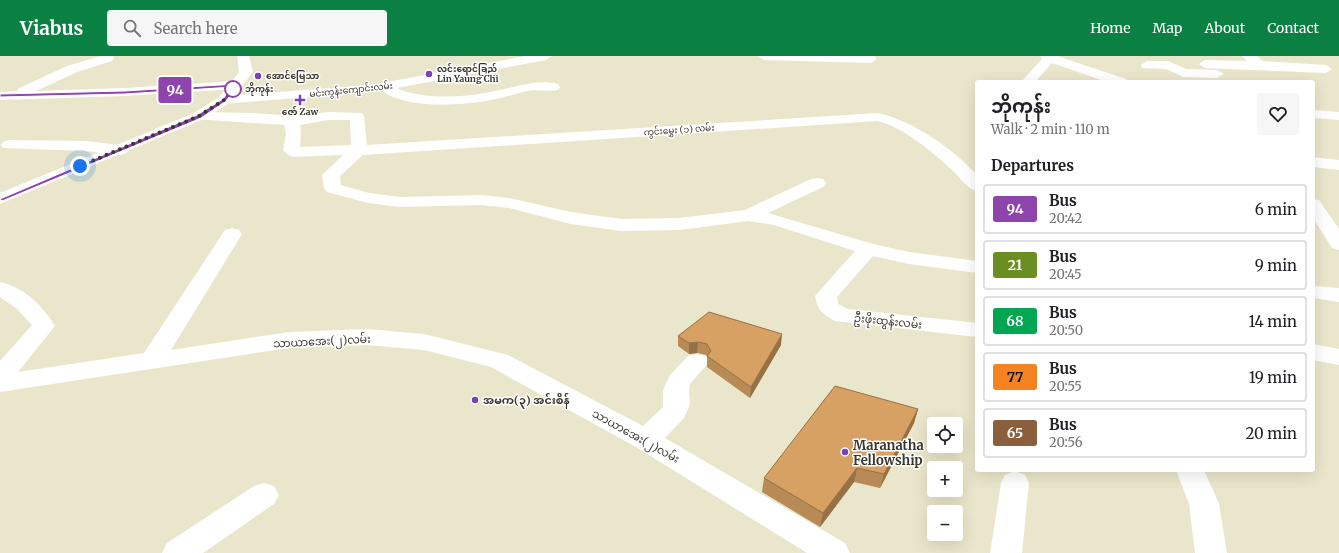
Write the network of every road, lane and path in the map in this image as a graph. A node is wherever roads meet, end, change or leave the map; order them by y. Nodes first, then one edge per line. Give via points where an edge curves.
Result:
1 (244, 56) edge
2 (546, 56) edge
3 (764, 56) edge
4 (1248, 56) edge
5 (1048, 57) edge
6 (108, 58) dead end
7 (871, 59) dead end
8 (1200, 60) edge
9 (1147, 65) dead end
10 (1260, 65) junction
11 (1076, 68) junction
12 (1326, 69) dead end
13 (1221, 78) edge
14 (1277, 78) dead end
15 (1030, 80) edge
16 (1079, 80) edge
17 (1115, 80) edge
18 (236, 85) junction
19 (553, 86) dead end
20 (377, 88) junction
21 (16, 95) junction
22 (0, 96) edge
23 (224, 100) junction
24 (1315, 105) edge
25 (1315, 114) edge
26 (199, 116) junction
27 (357, 116) junction
28 (1333, 116) edge
29 (289, 119) junction
30 (9, 145) dead end
31 (121, 150) junction
32 (359, 150) junction
33 (1315, 162) edge
34 (1339, 165) edge
35 (817, 183) dead end
36 (975, 183) edge
37 (0, 200) edge
38 (1315, 206) edge
39 (749, 215) junction
40 (1332, 223) edge
41 (232, 234) dead end
42 (1339, 244) edge
43 (868, 249) junction
44 (975, 267) edge
45 (0, 288) edge
46 (1315, 292) edge
47 (1339, 295) edge
48 (975, 330) edge
49 (1315, 352) edge
50 (1339, 356) edge
51 (152, 360) junction
52 (697, 362) dead end
53 (0, 377) edge
54 (0, 384) edge
55 (646, 440) junction
56 (1191, 472) edge
57 (1015, 483) dead end
58 (264, 495) dead end
59 (178, 553) edge
60 (834, 553) edge
61 (1006, 553) edge
62 (1211, 553) edge

1 - 18 street via 246,72
2 - 20 street, မင်းကွန်းကျောင်းလမ်း
3 - 7 street
4 - 10 street
5 - 11 street
5 - 15 street
6 - 21 street via 72,69
8 - 10 street
8 - 13 street
9 - 13 street via 1168,65 1184,73
10 - 12 street
10 - 14 street
11 - 16 street
11 - 17 street
18 - 21 street via 181,90
18 - 23 street
19 - 20 street via 532,85 484,98 456,100 405,96
20 - 23 street, မင်းကွန်းကျောင်းလမ်း
20 - 27 street
21 - 22 street
23 - 26 street
24 - 28 street
25 - 28 street
26 - 29 street
26 - 31 street
27 - 29 street via 328,116 294,121
27 - 32 street
29 - 32 street, ကွင်းမွှေး (၁) လမ်း via 293,124 291,151
30 - 31 street via 86,146
31 - 37 street
32 - 36 street, ကွင်းမွှေး (၁) လမ်း via 878,117 926,140 970,176
32 - 39 street via 331,175 333,188 368,198 400,202 481,200 509,203 571,218 621,225 679,224
33 - 34 street
35 - 39 street
38 - 40 street
39 - 43 street via 777,220
40 - 42 street
41 - 51 street
43 - 44 street via 909,258
43 - 48 street, ဦးဖိုးထွန်းလမ်း via 826,296 828,307 843,316
45 - 53 street via 13,294 34,311 44,326
46 - 47 street
49 - 50 street
51 - 54 street, သာယာအေး(၂)လမ်း
51 - 55 street, သာယာအေး(၂)လမ်း via 289,340 366,337 424,342 499,361
52 - 55 street via 679,381 675,411
55 - 60 street, သာယာအေး(၂)လမ်း
56 - 62 street via 1204,504
57 - 61 street
58 - 59 street

